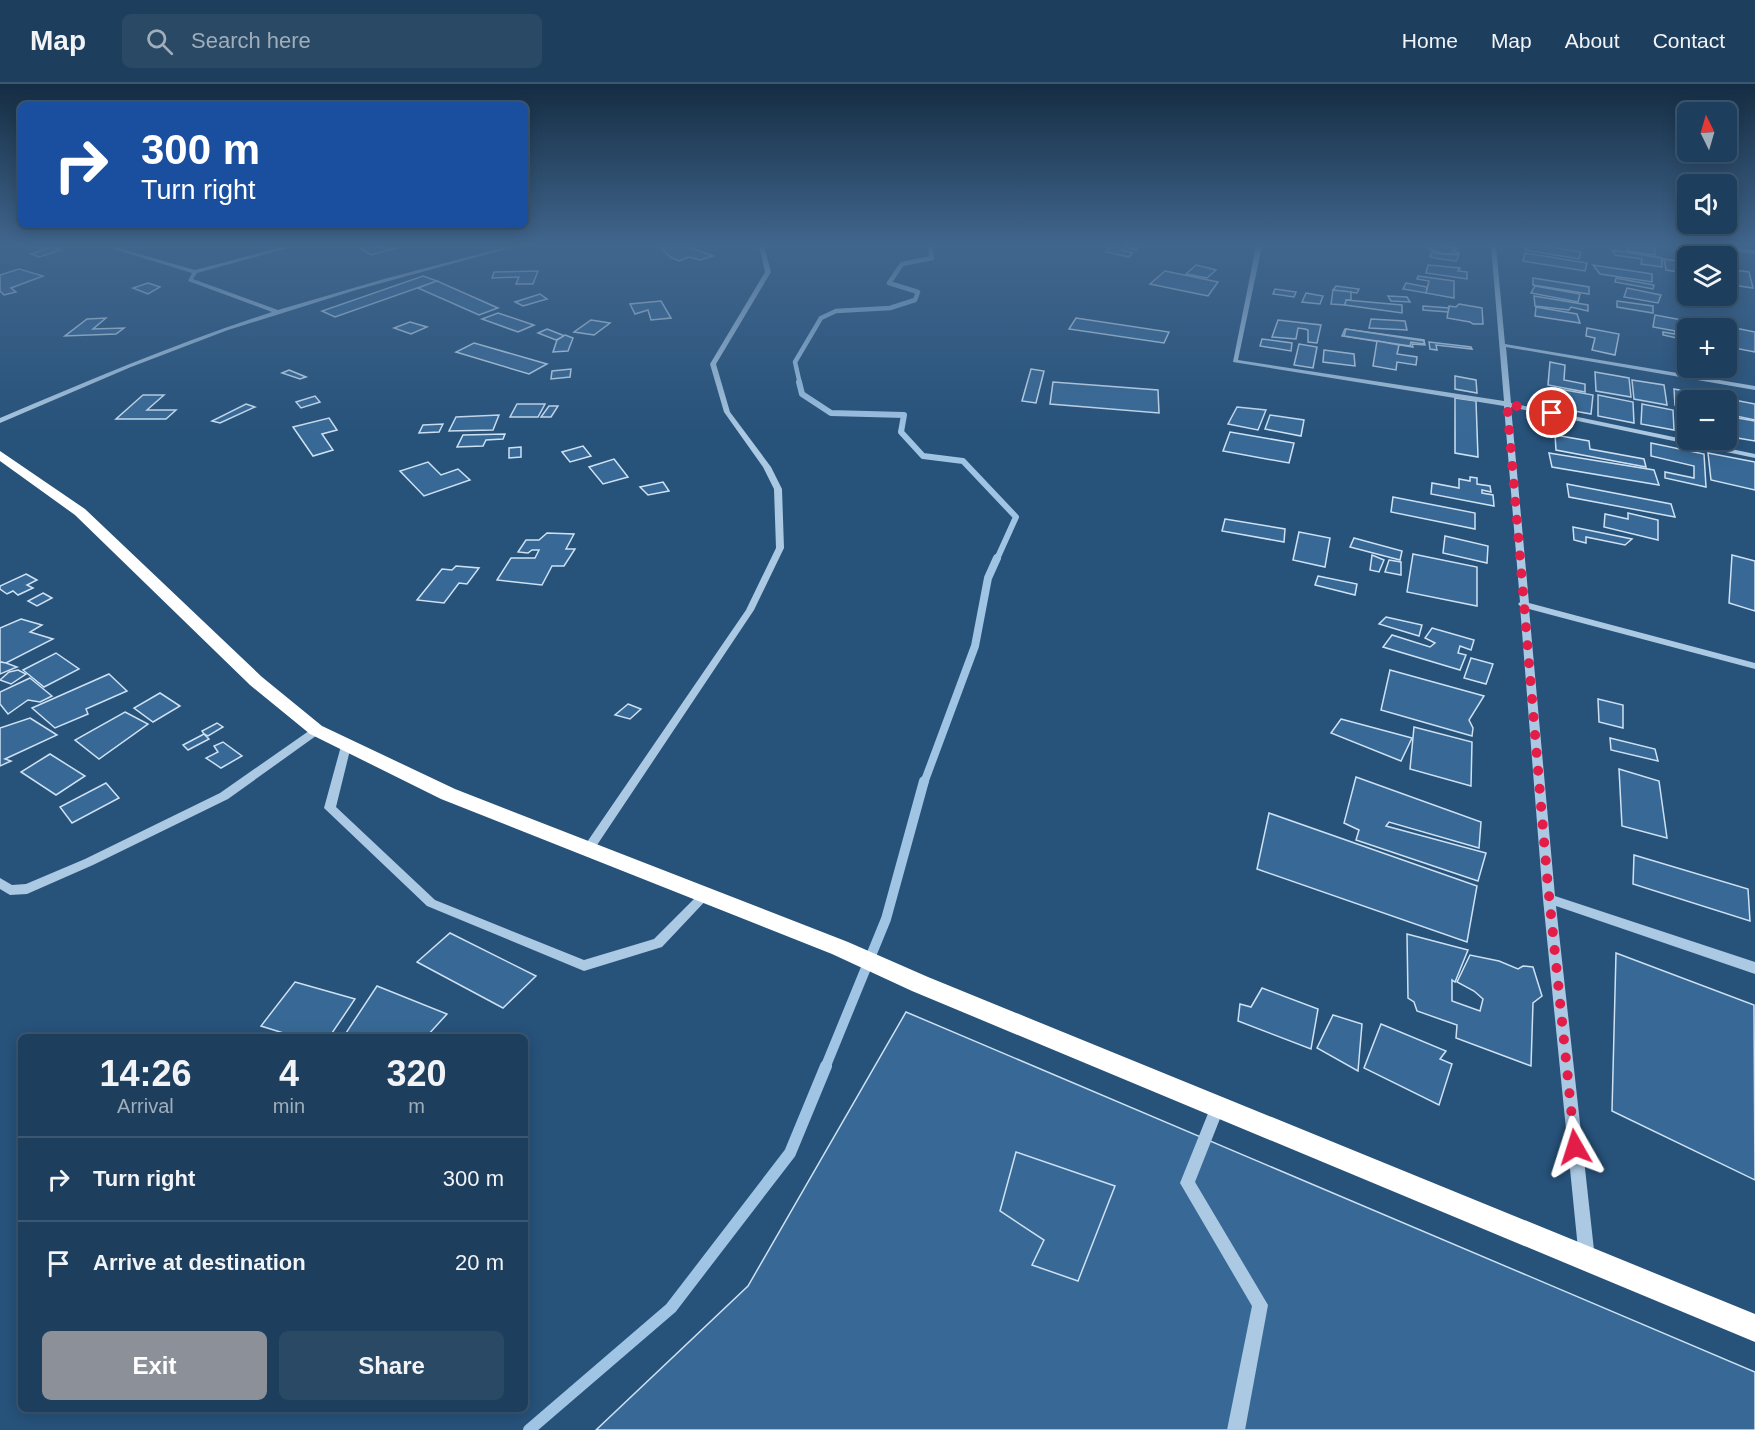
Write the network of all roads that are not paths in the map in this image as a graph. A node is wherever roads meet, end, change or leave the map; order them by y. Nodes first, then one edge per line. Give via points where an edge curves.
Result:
1 (269, 309) edge
2 (289, 309) edge
3 (746, 309) edge
4 (1246, 309) edge
5 (1500, 309) edge
6 (278, 312) junction
7 (1503, 345) junction
8 (1755, 388) edge
9 (1507, 404) junction
10 (0, 421) edge
11 (1755, 456) edge
12 (3, 459) edge
13 (1522, 604) junction
14 (1755, 666) edge
15 (316, 730) junction
16 (346, 746) junction
17 (589, 848) junction
18 (0, 883) edge
19 (705, 895) junction
20 (1549, 899) junction
21 (1755, 968) edge
22 (1218, 1106) junction
23 (1587, 1260) junction
24 (1755, 1328) edge
25 (1236, 1430) edge

1 - 6 street
2 - 6 street
3 - 17 street via 713,364 728,412 778,489 780,548 750,610
4 - 9 street via 1235,361
5 - 7 street
6 - 10 street via 97,379
7 - 8 street
7 - 9 street
9 - 11 street
9 - 13 street
12 - 15 highway via 80,512 256,681
13 - 14 street
13 - 20 street
15 - 16 highway
15 - 18 street via 224,796 89,862 27,889 10,890
16 - 17 highway via 448,794
16 - 19 street via 330,808 431,903 573,962 584,966 658,942
17 - 19 highway
19 - 22 highway
20 - 21 street
20 - 23 street
22 - 23 highway
22 - 25 street via 1187,1183 1260,1305
23 - 24 highway

